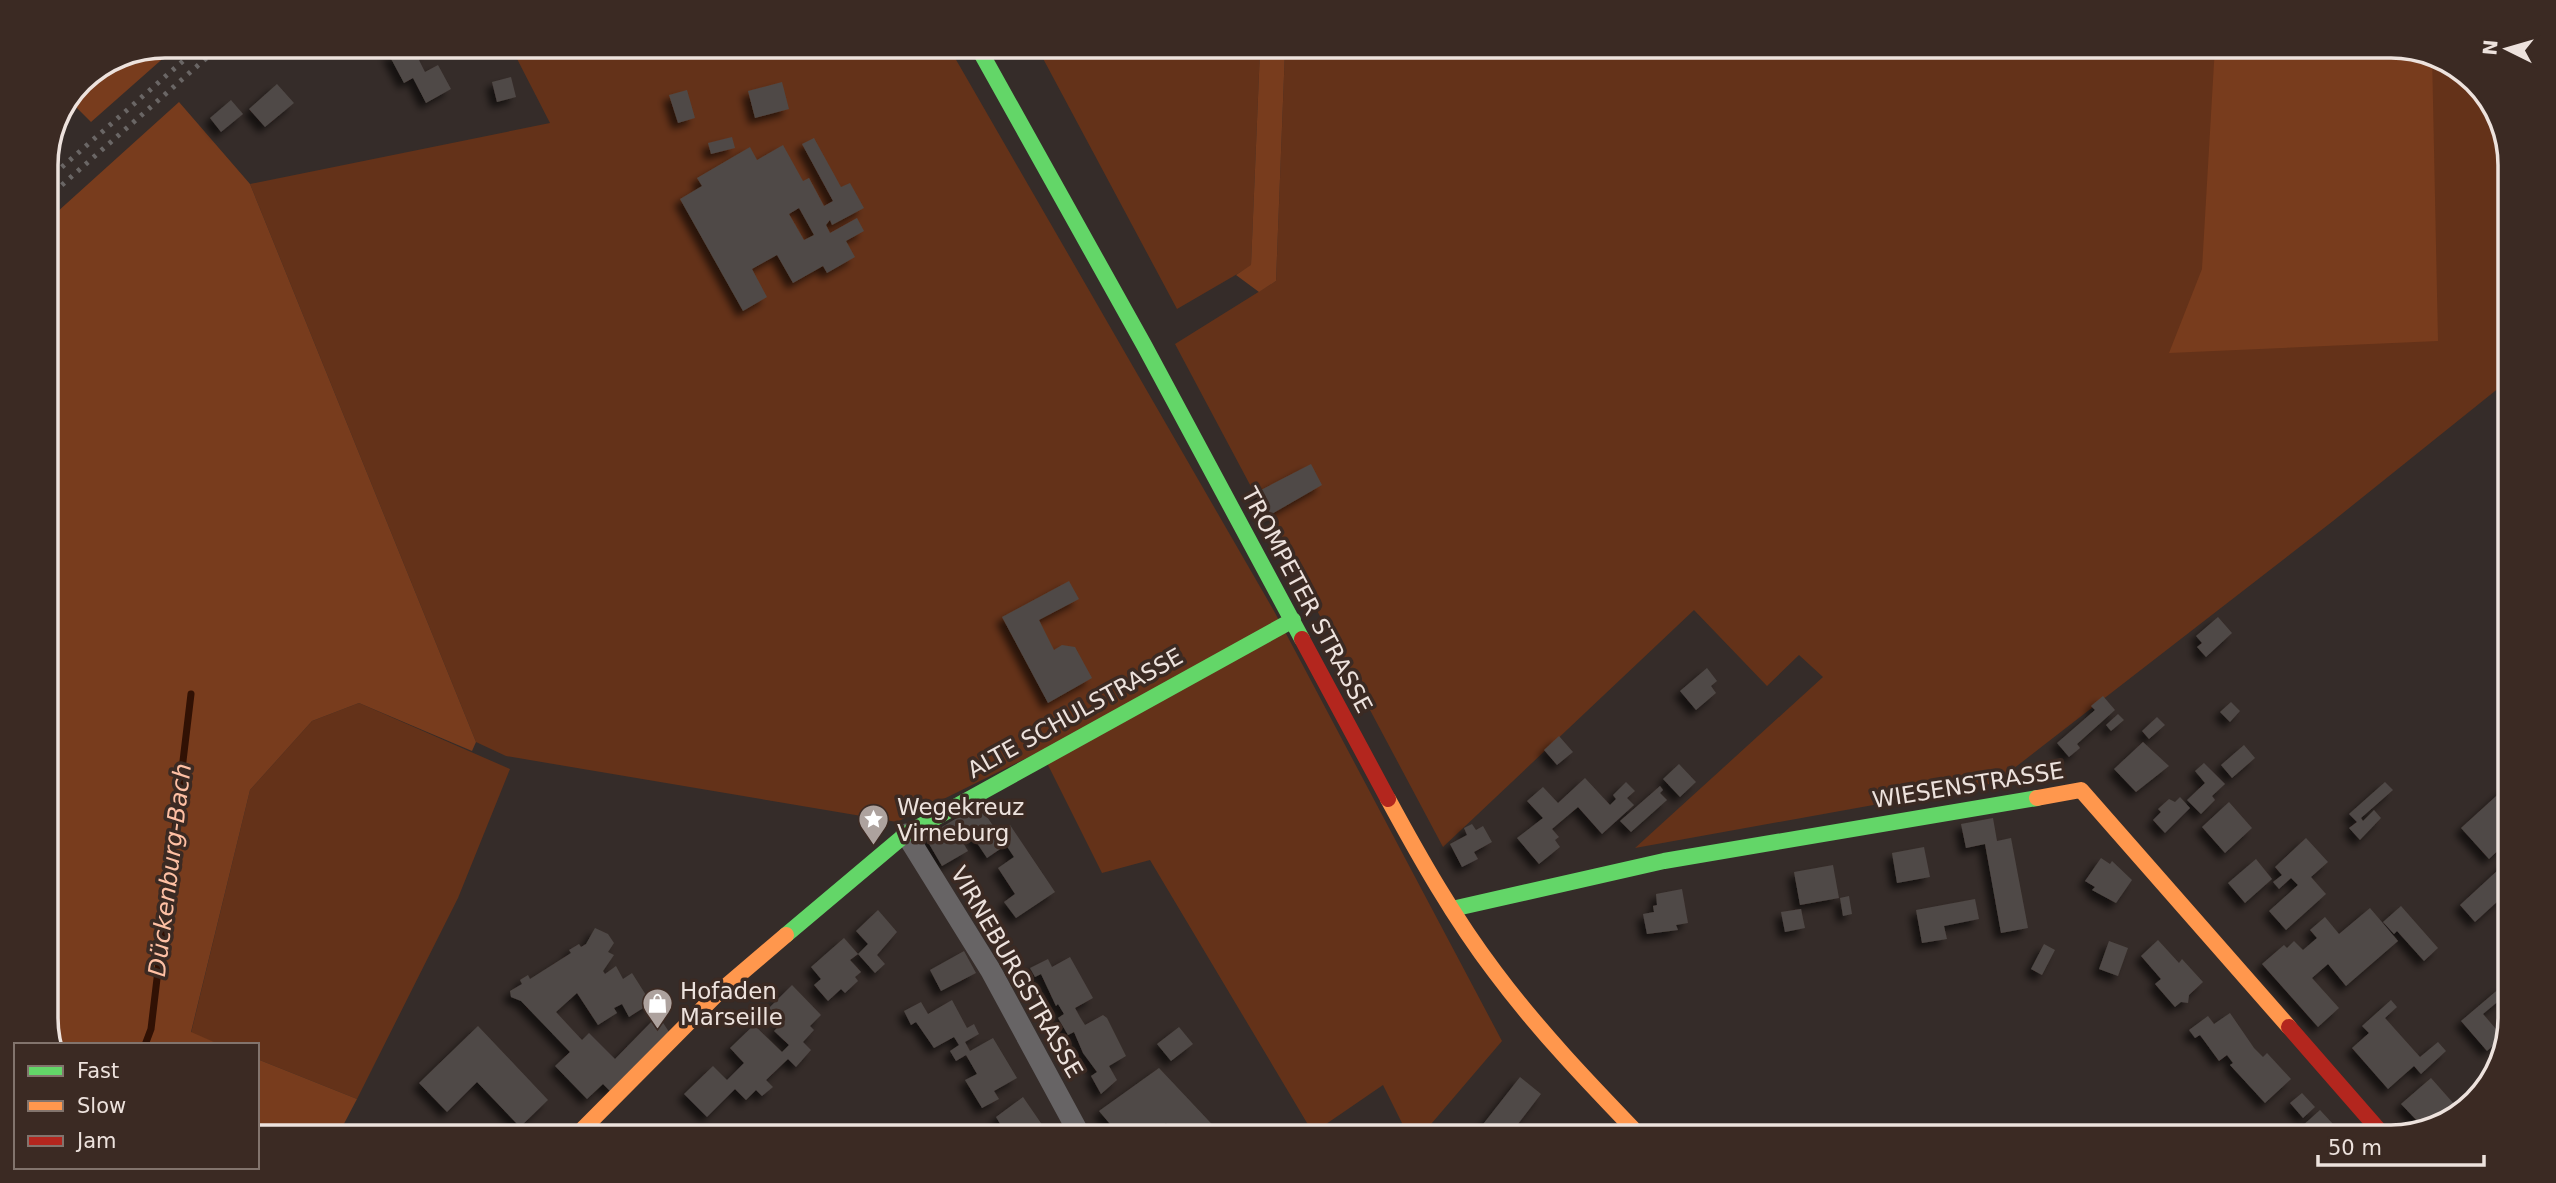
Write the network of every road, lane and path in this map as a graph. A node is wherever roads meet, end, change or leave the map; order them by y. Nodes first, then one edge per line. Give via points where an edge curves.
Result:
1 (984, 58) edge
2 (1293, 620) junction
3 (906, 834) junction
4 (1452, 909) junction
5 (588, 1125) edge
6 (1074, 1125) edge
7 (1629, 1125) edge
8 (2374, 1125) edge

1 - 2 street, TROMPETER STRASSE
2 - 3 street, ALTE SCHULSTRASSE
2 - 4 street, TROMPETER STRASSE
3 - 5 street, ALTE SCHULSTRASSE via 718,993
3 - 6 street, VIRNEBURGSTRASSE via 991,971
4 - 7 street, TROMPETER STRASSE via 1496,974 1560,1053
4 - 8 street, WIESENSTRASSE via 1664,861 2081,790

